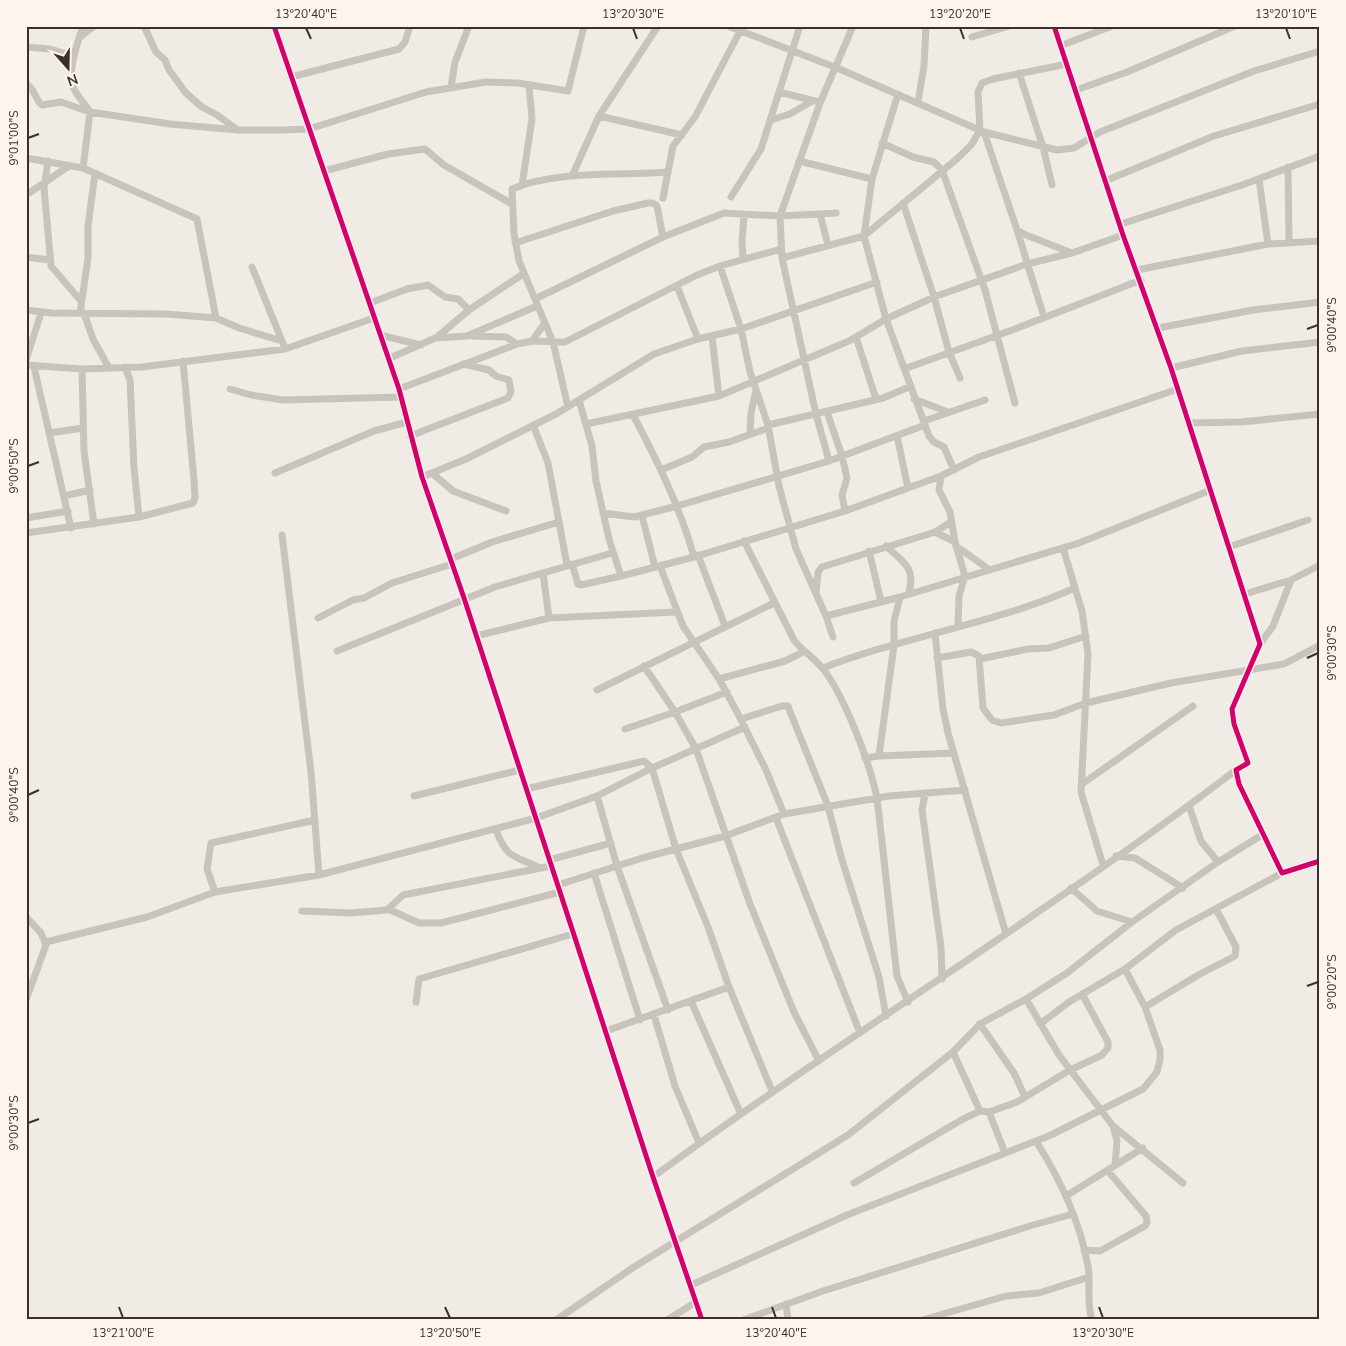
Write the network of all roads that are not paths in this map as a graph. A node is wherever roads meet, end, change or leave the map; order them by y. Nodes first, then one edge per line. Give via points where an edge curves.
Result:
1 (83, 26) edge
2 (94, 26) edge
3 (144, 26) edge
4 (274, 26) edge
5 (410, 26) edge
6 (469, 26) edge
7 (584, 26) edge
8 (658, 26) edge
9 (728, 26) edge
10 (800, 26) edge
11 (853, 26) edge
12 (926, 26) edge
13 (1009, 26) edge
14 (1054, 26) edge
15 (1112, 26) edge
16 (1235, 26) edge
17 (740, 31) junction
18 (972, 37) dead end
19 (80, 38) junction
20 (1060, 46) junction
21 (26, 47) edge
22 (792, 50) junction
23 (1320, 52) edge
24 (74, 56) junction
25 (1066, 64) junction
26 (837, 68) junction
27 (1019, 73) junction
28 (291, 77) junction
29 (26, 84) edge
30 (529, 85) junction
31 (450, 87) junction
32 (1076, 90) junction
33 (779, 92) junction
34 (898, 94) junction
35 (816, 102) junction
36 (918, 102) junction
37 (1320, 104) edge
38 (90, 112) junction
39 (599, 116) junction
40 (771, 120) junction
41 (309, 129) junction
42 (238, 130) junction
43 (982, 131) junction
44 (682, 135) junction
45 (1092, 139) junction
46 (882, 143) junction
47 (1043, 147) junction
48 (1320, 156) edge
49 (26, 158) edge
50 (48, 161) junction
51 (800, 161) junction
52 (69, 166) junction
53 (1288, 167) junction
54 (83, 168) junction
55 (942, 170) junction
56 (324, 171) junction
57 (667, 172) junction
58 (95, 173) junction
59 (572, 176) junction
60 (872, 179) junction
61 (1259, 179) junction
62 (45, 181) junction
63 (1105, 181) junction
64 (522, 185) junction
65 (1052, 185) dead end
66 (512, 189) junction
67 (495, 194) junction
68 (26, 195) edge
69 (731, 197) dead end
70 (663, 198) dead end
71 (512, 204) junction
72 (902, 204) junction
73 (836, 212) dead end
74 (820, 214) junction
75 (744, 216) junction
76 (780, 216) junction
77 (1120, 224) junction
78 (1018, 230) junction
79 (1123, 235) junction
80 (864, 236) junction
81 (663, 238) junction
82 (1320, 241) edge
83 (1289, 242) junction
84 (515, 243) junction
85 (1268, 244) junction
86 (828, 246) junction
87 (781, 249) junction
88 (1072, 253) junction
89 (26, 257) edge
90 (743, 258) junction
91 (782, 258) junction
92 (50, 260) junction
93 (1027, 264) junction
94 (720, 266) junction
95 (252, 267) dead end
96 (1137, 270) junction
97 (523, 274) junction
98 (982, 280) junction
99 (1141, 280) junction
100 (877, 282) junction
101 (678, 286) junction
102 (934, 297) junction
103 (81, 301) junction
104 (1320, 302) edge
105 (370, 303) junction
106 (536, 303) junction
107 (26, 310) edge
108 (469, 310) junction
109 (793, 310) junction
110 (41, 313) junction
111 (85, 313) junction
112 (216, 318) junction
113 (374, 318) junction
114 (1044, 318) junction
115 (886, 319) junction
116 (544, 324) junction
117 (1158, 328) junction
118 (741, 329) junction
119 (380, 335) junction
120 (466, 336) junction
121 (712, 336) junction
122 (998, 336) junction
123 (856, 337) junction
124 (436, 338) junction
125 (698, 339) junction
126 (282, 341) junction
127 (532, 341) junction
128 (552, 342) junction
129 (1320, 342) edge
130 (516, 344) junction
131 (422, 345) junction
132 (285, 349) junction
133 (949, 352) junction
134 (388, 359) junction
135 (26, 360) edge
136 (806, 360) junction
137 (184, 361) junction
138 (462, 364) junction
139 (26, 365) edge
140 (34, 367) junction
141 (125, 367) junction
142 (142, 367) junction
143 (109, 368) junction
144 (1172, 368) junction
145 (82, 369) junction
146 (904, 369) junction
147 (960, 378) dead end
148 (130, 380) junction
149 (755, 386) junction
150 (909, 386) junction
151 (230, 388) dead end
152 (1178, 389) junction
153 (400, 393) junction
154 (720, 396) junction
155 (876, 399) junction
156 (579, 400) junction
157 (914, 400) junction
158 (985, 400) dead end
159 (1015, 403) dead end
160 (568, 407) junction
161 (827, 412) junction
162 (948, 412) junction
163 (816, 414) junction
164 (1320, 414) edge
165 (633, 415) junction
166 (407, 422) junction
167 (924, 423) junction
168 (1189, 423) junction
169 (586, 424) junction
170 (533, 425) junction
171 (768, 427) junction
172 (83, 428) junction
173 (49, 433) junction
174 (750, 434) junction
175 (410, 436) junction
176 (897, 436) junction
177 (842, 456) junction
178 (829, 461) junction
179 (661, 470) junction
180 (954, 470) junction
181 (275, 473) dead end
182 (432, 473) junction
183 (422, 476) junction
184 (777, 476) junction
185 (941, 476) junction
186 (908, 488) junction
187 (90, 490) junction
188 (1211, 490) junction
189 (64, 496) junction
190 (677, 506) junction
191 (68, 511) junction
192 (506, 511) dead end
193 (845, 511) junction
194 (603, 513) junction
195 (642, 516) junction
196 (26, 518) edge
197 (139, 518) junction
198 (1308, 520) dead end
199 (559, 522) junction
200 (951, 522) junction
201 (94, 524) junction
202 (790, 527) junction
203 (71, 528) junction
204 (935, 532) junction
205 (26, 533) edge
206 (282, 535) dead end
207 (744, 541) junction
208 (956, 544) junction
209 (886, 546) junction
210 (1230, 546) junction
211 (1063, 548) junction
212 (869, 551) junction
213 (612, 553) junction
214 (696, 556) junction
215 (451, 561) junction
216 (569, 564) junction
217 (1320, 565) edge
218 (658, 567) junction
219 (990, 570) junction
220 (543, 574) junction
221 (621, 576) junction
222 (965, 576) junction
223 (1291, 580) junction
224 (1075, 588) junction
225 (910, 592) junction
226 (816, 594) junction
227 (1244, 594) junction
228 (900, 597) junction
229 (464, 598) junction
230 (881, 601) junction
231 (774, 603) junction
232 (676, 612) junction
233 (826, 616) junction
234 (318, 618) dead end
235 (549, 618) junction
236 (724, 626) junction
237 (958, 626) junction
238 (935, 633) junction
239 (476, 636) junction
240 (1086, 636) junction
241 (833, 637) dead end
242 (693, 641) junction
243 (894, 644) junction
244 (1260, 644) junction
245 (1320, 645) edge
246 (337, 651) dead end
247 (803, 652) junction
248 (937, 658) junction
249 (980, 659) junction
250 (644, 666) junction
251 (822, 668) junction
252 (1248, 670) junction
253 (719, 679) junction
254 (597, 690) dead end
255 (726, 692) junction
256 (1086, 703) junction
257 (1193, 706) dead end
258 (675, 712) junction
259 (741, 719) junction
260 (744, 727) junction
261 (625, 728) dead end
262 (696, 748) junction
263 (954, 754) junction
264 (879, 756) junction
265 (865, 758) junction
266 (652, 768) junction
267 (520, 770) junction
268 (1236, 770) junction
269 (1082, 784) junction
270 (526, 789) junction
271 (965, 790) junction
272 (926, 794) junction
273 (414, 796) dead end
274 (597, 796) junction
275 (877, 798) junction
276 (828, 806) junction
277 (1189, 806) junction
278 (784, 814) junction
279 (536, 818) junction
280 (776, 818) junction
281 (315, 820) junction
282 (496, 830) junction
283 (1262, 835) junction
284 (725, 836) junction
285 (611, 843) junction
286 (676, 849) junction
287 (1116, 856) junction
288 (1320, 861) edge
289 (1218, 862) junction
290 (550, 863) junction
291 (617, 866) junction
292 (1103, 866) junction
293 (540, 868) junction
294 (1282, 873) junction
295 (594, 874) junction
296 (319, 875) junction
297 (559, 888) junction
298 (1071, 888) junction
299 (1183, 888) junction
300 (215, 892) junction
301 (388, 909) junction
302 (1216, 909) junction
303 (302, 911) dead end
304 (26, 917) edge
305 (1132, 922) junction
306 (573, 934) junction
307 (1006, 934) junction
308 (46, 942) junction
309 (1124, 969) junction
310 (942, 978) junction
311 (729, 987) junction
312 (1082, 994) junction
313 (1026, 999) junction
314 (26, 1000) edge
315 (691, 1001) junction
316 (416, 1002) dead end
317 (908, 1002) junction
318 (1145, 1008) junction
319 (668, 1010) junction
320 (654, 1015) junction
321 (886, 1016) junction
322 (640, 1020) junction
323 (980, 1024) junction
324 (1040, 1024) junction
325 (606, 1031) junction
326 (860, 1033) junction
327 (953, 1052) junction
328 (819, 1061) junction
329 (1070, 1070) junction
330 (772, 1091) junction
331 (1025, 1097) junction
332 (1100, 1109) junction
333 (740, 1112) junction
334 (980, 1112) junction
335 (989, 1112) junction
336 (1113, 1126) junction
337 (1036, 1141) junction
338 (699, 1143) junction
339 (1143, 1148) junction
340 (1004, 1153) junction
341 (1115, 1165) junction
342 (1108, 1171) junction
343 (652, 1177) junction
344 (854, 1183) dead end
345 (1183, 1183) dead end
346 (1066, 1196) junction
347 (1073, 1214) junction
348 (675, 1242) junction
349 (1084, 1250) junction
350 (1089, 1277) junction
351 (690, 1285) junction
352 (696, 1302) junction
353 (786, 1304) junction
354 (556, 1320) edge
355 (667, 1320) edge
356 (702, 1320) edge
357 (743, 1320) edge
358 (788, 1320) edge
359 (922, 1320) edge
360 (1092, 1320) edge

1 - 19 street
2 - 19 street
3 - 42 street via 156,52 165,60 186,93
4 - 28 street
5 - 28 street via 399,49
6 - 31 street via 455,62
7 - 30 street via 570,89 565,92
8 - 39 street
9 - 17 street
10 - 22 street
11 - 26 street
12 - 36 street
13 - 18 street
14 - 20 street
15 - 20 street
16 - 32 street
17 - 22 street
17 - 44 street via 715,82
19 - 24 street
20 - 25 street
21 - 24 street via 46,48
22 - 26 street
22 - 33 street
23 - 45 street via 1228,81 1105,130
24 - 38 street via 73,87
25 - 27 street
25 - 32 street
26 - 34 street
26 - 35 street
27 - 43 street via 982,83 978,104
27 - 47 street
28 - 41 street
29 - 38 street via 31,86 42,105 61,102
30 - 31 street via 486,82
30 - 64 street via 532,119
31 - 41 street
32 - 45 street
33 - 35 street
33 - 40 street
34 - 36 street
34 - 46 street
35 - 40 street
35 - 51 street
36 - 43 street
37 - 63 street via 1214,136
38 - 42 street
38 - 54 street
39 - 44 street
39 - 59 street
40 - 69 street via 752,165
41 - 42 street
41 - 56 street
43 - 47 street
43 - 55 street
43 - 78 street
44 - 57 street via 671,151
45 - 47 street via 1074,148 1058,150
45 - 63 street
46 - 55 street via 913,157 934,162
46 - 60 street
47 - 65 street
48 - 53 street
49 - 50 street
50 - 52 street
50 - 62 street
51 - 60 street
51 - 76 street
52 - 54 street
52 - 62 street
53 - 61 street
53 - 83 street
54 - 58 street
55 - 72 street
55 - 98 street
56 - 67 street via 388,154 425,149 444,165
56 - 105 street
57 - 59 street
57 - 70 street
58 - 103 street
58 - 112 street via 197,219
59 - 64 street
60 - 80 street
61 - 77 street
61 - 85 street
62 - 68 street
62 - 92 street
63 - 77 street
64 - 66 street
66 - 67 street
66 - 71 street
67 - 71 street
71 - 84 street
72 - 80 street
72 - 102 street
73 - 74 street
74 - 76 street
74 - 86 street
75 - 76 street
75 - 81 street via 724,213
75 - 90 street
76 - 87 street
77 - 79 street
78 - 88 street
78 - 93 street
79 - 88 street
79 - 96 street
80 - 86 street
80 - 100 street
81 - 84 street via 657,206 648,202
81 - 106 street
82 - 83 street
83 - 85 street
84 - 97 street
85 - 96 street
86 - 91 street
87 - 90 street
87 - 91 street
88 - 93 street
89 - 92 street
90 - 94 street
91 - 109 street
92 - 103 street via 55,272
93 - 98 street
93 - 114 street
94 - 101 street
94 - 118 street
95 - 126 street
96 - 99 street
97 - 106 street
97 - 108 street
98 - 102 street
98 - 122 street
99 - 114 street
99 - 117 street
100 - 109 street
100 - 115 street
101 - 125 street
101 - 128 street via 571,339
102 - 115 street
102 - 133 street
103 - 111 street
104 - 117 street via 1253,310
105 - 108 street via 428,285 445,297 458,299
105 - 113 street
106 - 116 street
106 - 120 street
107 - 110 street
108 - 124 street
109 - 118 street
109 - 136 street
110 - 111 street
110 - 135 street
111 - 112 street via 157,313
111 - 143 street
112 - 126 street
113 - 119 street
113 - 132 street
114 - 122 street
115 - 123 street
115 - 146 street
116 - 127 street
116 - 128 street
117 - 144 street
118 - 121 street
118 - 149 street
119 - 131 street
119 - 134 street
120 - 124 street
120 - 130 street via 502,336
121 - 125 street
121 - 154 street
122 - 133 street
122 - 159 street
123 - 136 street
123 - 155 street
124 - 131 street
125 - 156 street via 654,354
126 - 132 street
127 - 128 street
127 - 130 street
128 - 160 street
129 - 144 street via 1242,351
130 - 138 street
131 - 134 street
132 - 137 street
133 - 146 street
133 - 147 street
134 - 153 street
136 - 149 street
136 - 163 street
137 - 142 street
137 - 197 street via 194,501 185,507
138 - 153 street
138 - 175 street via 490,370 496,376 509,380 511,392 508,398
139 - 140 street
140 - 145 street
140 - 173 street
141 - 142 street
141 - 143 street
141 - 148 street
142 - 148 street
143 - 145 street
144 - 152 street
145 - 172 street
146 - 150 street
148 - 197 street
149 - 154 street
149 - 171 street
149 - 174 street
150 - 155 street
150 - 157 street
151 - 153 street via 283,400
152 - 168 street
152 - 180 street via 979,457
153 - 166 street
154 - 165 street
155 - 161 street
156 - 160 street
156 - 169 street
157 - 162 street
157 - 167 street
158 - 162 street
160 - 170 street
161 - 163 street
161 - 177 street
162 - 167 street
163 - 171 street
163 - 178 street
164 - 168 street via 1241,422
165 - 169 street
165 - 179 street
166 - 175 street
166 - 181 street via 374,431
167 - 176 street
167 - 180 street via 933,441 944,447
168 - 188 street
169 - 194 street
170 - 182 street via 474,456
170 - 199 street via 548,463
171 - 174 street
171 - 184 street
172 - 173 street
172 - 187 street
173 - 189 street
174 - 179 street via 704,447 692,457
175 - 183 street
176 - 177 street
176 - 186 street
177 - 178 street
177 - 193 street via 847,481 842,495
178 - 184 street
179 - 190 street
180 - 185 street
182 - 183 street
182 - 192 street via 453,491
183 - 215 street
184 - 190 street
184 - 202 street
185 - 186 street
185 - 200 street via 939,490 949,508
186 - 193 street
187 - 189 street
187 - 201 street
188 - 210 street
188 - 211 street
189 - 191 street
190 - 195 street
190 - 214 street
191 - 196 street
191 - 203 street
193 - 202 street
194 - 195 street
194 - 213 street
195 - 218 street
197 - 201 street
198 - 210 street
199 - 215 street via 492,542
199 - 216 street
200 - 204 street
200 - 208 street
201 - 203 street
202 - 207 street
202 - 226 street via 801,563
203 - 205 street
204 - 208 street
204 - 209 street
206 - 281 street
207 - 214 street
207 - 231 street
208 - 219 street
208 - 222 street
209 - 212 street
209 - 225 street via 911,572
210 - 227 street
211 - 219 street
211 - 224 street
212 - 226 street via 820,569
212 - 230 street
213 - 216 street
213 - 221 street
214 - 218 street
214 - 236 street
215 - 229 street
215 - 234 street via 392,583
216 - 220 street
216 - 221 street via 581,585
217 - 223 street
218 - 221 street
218 - 232 street
219 - 222 street
220 - 229 street
220 - 235 street
222 - 225 street
222 - 237 street
223 - 227 street
223 - 244 street via 1274,626
224 - 237 street via 1039,603
224 - 240 street
225 - 228 street
226 - 233 street
227 - 244 street
228 - 230 street
228 - 243 street via 894,621
229 - 239 street
229 - 246 street
230 - 233 street
231 - 236 street
231 - 247 street
232 - 235 street
232 - 242 street
233 - 241 street
235 - 239 street
236 - 242 street
237 - 238 street
238 - 243 street
238 - 248 street
239 - 267 street
240 - 249 street via 1049,648
240 - 256 street
242 - 250 street
242 - 253 street
243 - 251 street
243 - 264 street
244 - 252 street
245 - 252 street via 1284,664
247 - 251 street
247 - 253 street via 778,663
248 - 249 street via 971,652
248 - 263 street via 944,713
249 - 256 street via 982,708 996,723 1045,718
250 - 254 street
250 - 258 street
251 - 265 street via 840,698
252 - 256 street
252 - 268 street via 1232,709 1248,763
253 - 255 street
255 - 258 street
255 - 259 street
256 - 269 street
257 - 269 street
258 - 261 street
258 - 262 street
259 - 260 street
259 - 276 street via 788,706
260 - 262 street
260 - 278 street
262 - 266 street
262 - 284 street
263 - 264 street
263 - 271 street
264 - 265 street
265 - 275 street
266 - 270 street via 644,761
266 - 274 street
266 - 286 street
267 - 270 street
267 - 273 street
268 - 277 street
268 - 283 street via 1244,797
269 - 292 street via 1083,798
270 - 279 street
271 - 272 street
271 - 307 street
272 - 275 street
272 - 310 street via 922,810 941,947
274 - 279 street
274 - 285 street
275 - 276 street
275 - 317 street via 897,976
276 - 278 street
276 - 321 street via 879,977
277 - 287 street
277 - 289 street via 1201,841
278 - 280 street
279 - 282 street
279 - 290 street
280 - 284 street
280 - 326 street
281 - 296 street
281 - 300 street via 211,843 207,869
282 - 293 street via 503,848 511,856
282 - 296 street
283 - 289 street
283 - 294 street
284 - 286 street
284 - 328 street via 794,1012
285 - 290 street
285 - 291 street
286 - 291 street
286 - 311 street
287 - 292 street
287 - 299 street via 1135,858
288 - 294 street
289 - 299 street
290 - 293 street
290 - 297 street
291 - 295 street
291 - 319 street
292 - 298 street
293 - 301 street via 403,895
294 - 302 street
295 - 297 street
295 - 322 street
296 - 300 street
297 - 301 street via 441,923 419,923
297 - 306 street
298 - 305 street via 1097,911
298 - 307 street
299 - 305 street
300 - 308 street via 147,917
301 - 303 street via 351,913
302 - 309 street via 1176,930
302 - 318 street via 1236,947 1235,956
304 - 308 street
305 - 313 street
306 - 316 street via 419,979
306 - 325 street
307 - 310 street
308 - 314 street
309 - 312 street
309 - 318 street
310 - 317 street
311 - 315 street
311 - 330 street
312 - 324 street
312 - 329 street via 1108,1042 1108,1048 1102,1055
313 - 323 street
313 - 324 street
315 - 319 street
315 - 333 street
317 - 321 street
318 - 332 street via 1160,1050 1157,1072 1143,1090
319 - 320 street
320 - 322 street
320 - 338 street via 675,1086
321 - 326 street
322 - 325 street
323 - 327 street
323 - 331 street via 1014,1073
324 - 329 street
325 - 343 street
326 - 328 street
327 - 334 street
327 - 348 street via 848,1135
328 - 330 street
329 - 331 street
329 - 332 street
330 - 333 street
331 - 335 street
332 - 336 street
332 - 337 street
333 - 338 street
334 - 335 street
334 - 344 street
335 - 340 street
336 - 339 street
336 - 341 street via 1117,1141
337 - 340 street
337 - 346 street
338 - 343 street
339 - 341 street
339 - 345 street
340 - 351 street via 847,1215
341 - 342 street
342 - 346 street
342 - 349 street via 1146,1216 1147,1222 1100,1251
343 - 348 street
346 - 347 street
347 - 349 street
347 - 353 street
348 - 351 street
348 - 354 street
349 - 350 street
350 - 359 street via 1039,1293 1006,1296
350 - 360 street
351 - 352 street
352 - 355 street
352 - 356 street
353 - 357 street
353 - 358 street

